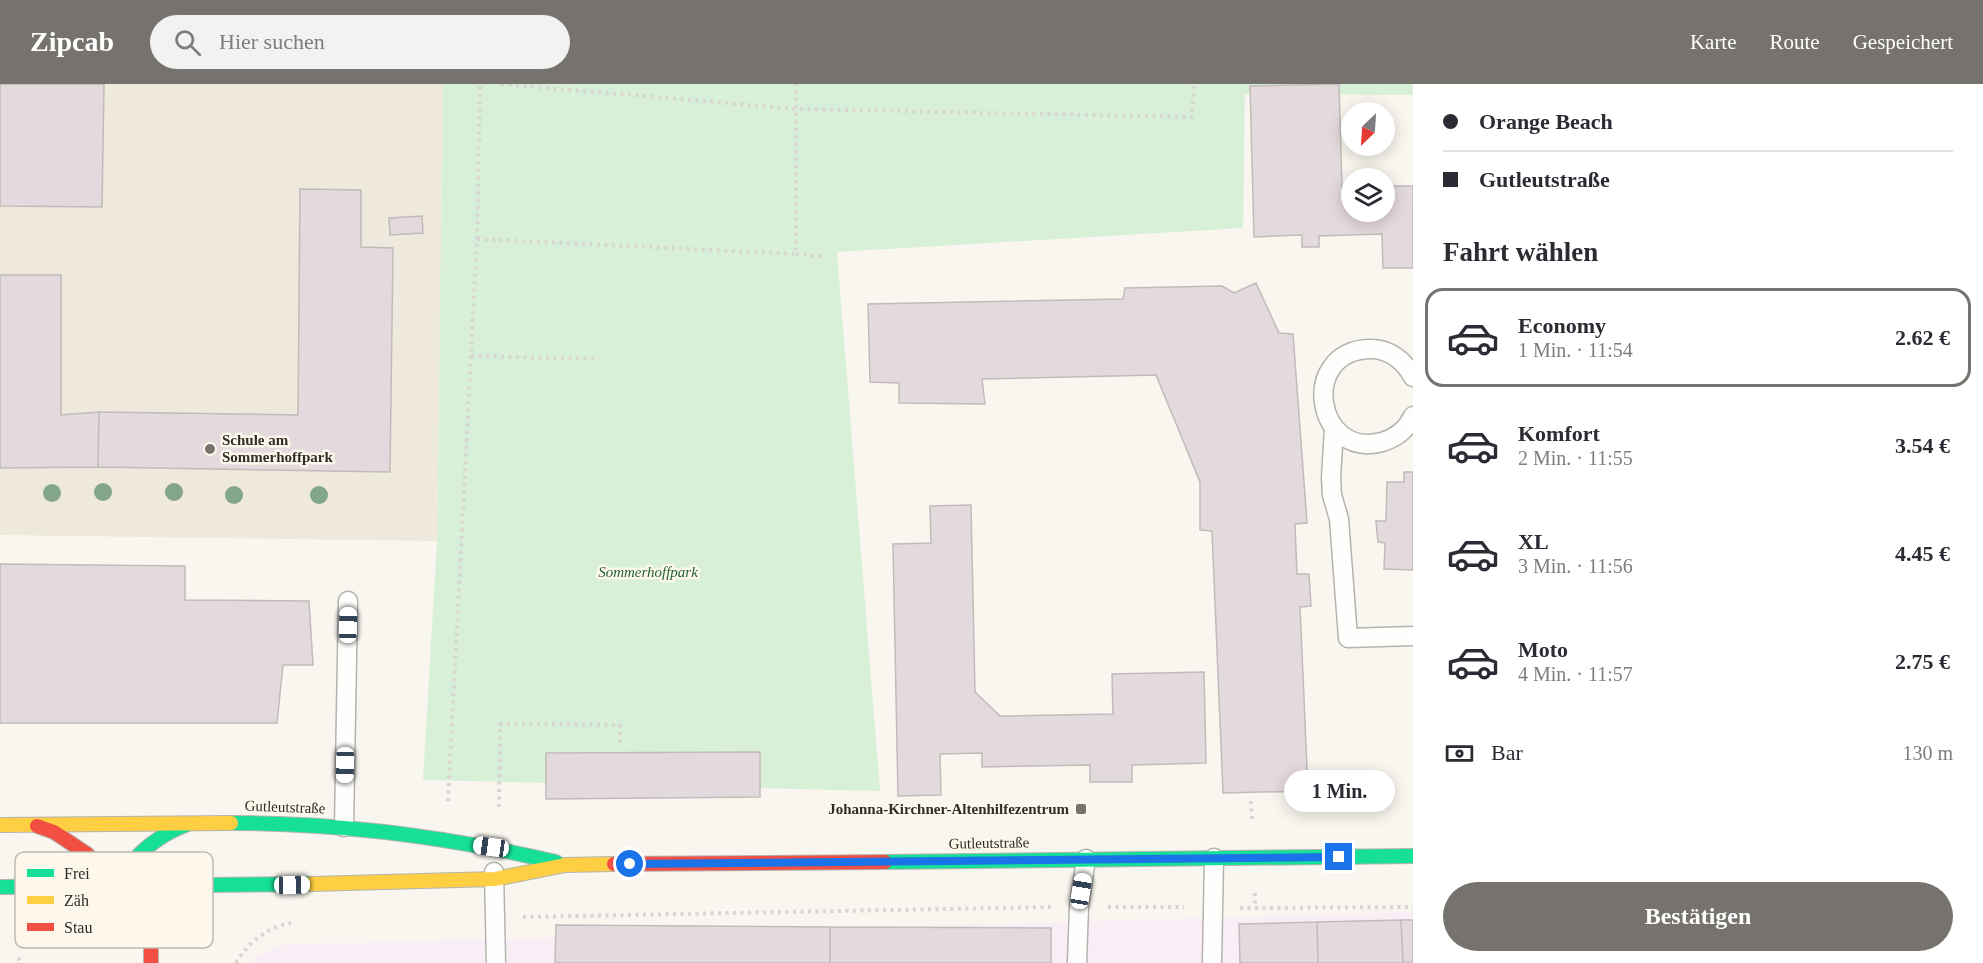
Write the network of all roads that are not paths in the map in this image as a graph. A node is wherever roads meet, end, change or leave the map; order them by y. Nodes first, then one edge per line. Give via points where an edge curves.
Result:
1 (1410, 365) edge
2 (1413, 416) edge
3 (1334, 428) junction
4 (348, 601) dead end
5 (1413, 636) edge
6 (195, 822) junction
7 (28, 823) junction
8 (0, 825) edge
9 (352, 828) junction
10 (491, 847) junction
11 (373, 848) dead end
12 (84, 852) edge
13 (141, 852) edge
14 (1413, 856) edge
15 (1214, 858) junction
16 (1086, 859) junction
17 (565, 865) junction
18 (363, 868) dead end
19 (495, 879) junction
20 (328, 884) junction
21 (213, 886) edge
22 (0, 887) edge
23 (15, 887) edge
24 (92, 948) edge
25 (93, 952) dead end
26 (496, 963) edge
27 (1077, 963) edge
28 (1212, 963) edge

1 - 3 lane via 1383,351 1359,350 1344,356 1324,381 1322,398
2 - 3 lane via 1403,431 1376,444 1346,438
3 - 5 lane via 1332,495 1339,519 1348,638
4 - 9 lane
6 - 7 main road, Gutleutstraße
6 - 9 main road, Gutleutstraße
6 - 13 main road via 162,834
7 - 8 main road, Gutleutstraße
7 - 12 main road via 54,832
9 - 10 main road, Gutleutstraße
9 - 11 main road via 371,837
10 - 17 main road, Gutleutstraße
10 - 19 lane
14 - 15 main road, Gutleutstraße
15 - 16 main road, Gutleutstraße
15 - 28 lane
16 - 17 main road, Gutleutstraße
16 - 27 lane
17 - 19 main road, Gutleutstraße
18 - 20 main road
19 - 20 main road, Gutleutstraße
19 - 26 lane
20 - 21 main road, Gutleutstraße
22 - 23 main road, Gutleutstraße
24 - 25 main road

